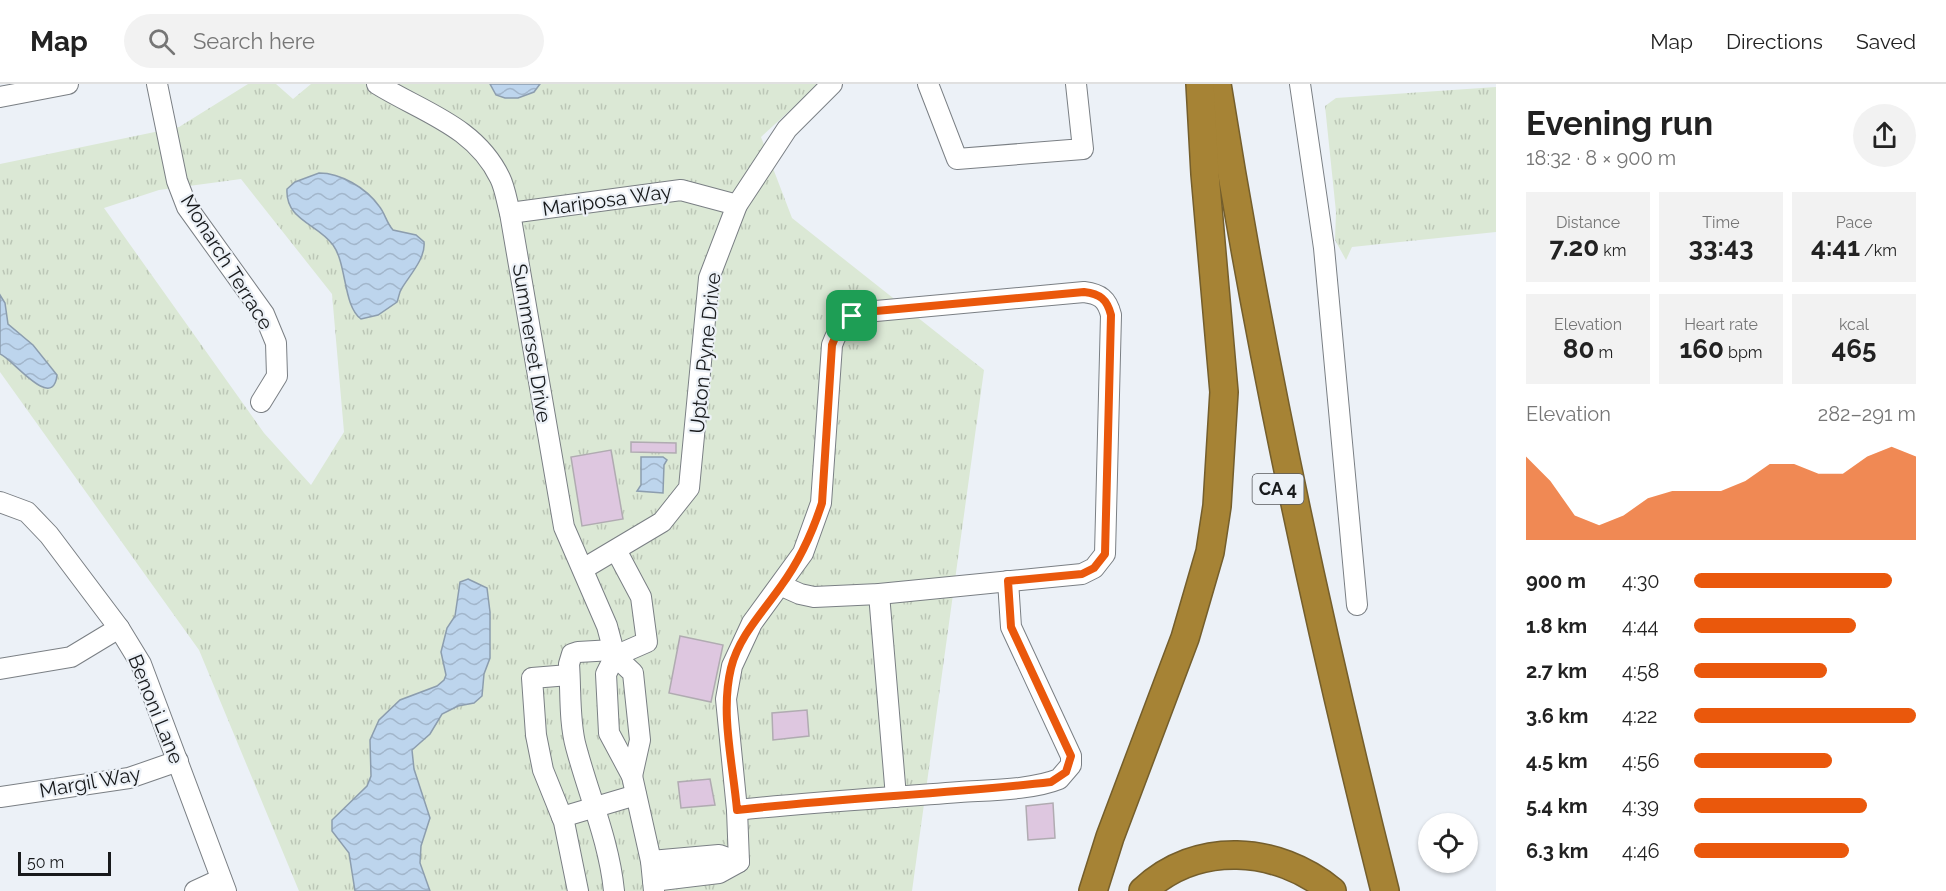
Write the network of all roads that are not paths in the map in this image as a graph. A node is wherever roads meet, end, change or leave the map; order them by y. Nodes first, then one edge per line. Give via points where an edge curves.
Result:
1 (68, 84) edge
2 (158, 84) edge
3 (377, 84) edge
4 (832, 84) edge
5 (928, 84) edge
6 (1076, 84) edge
7 (1201, 84) edge
8 (1217, 84) edge
9 (1300, 84) edge
10 (0, 97) edge
11 (737, 205) junction
12 (510, 213) junction
13 (261, 402) dead end
14 (0, 502) edge
15 (616, 550) junction
16 (583, 569) junction
17 (1008, 581) junction
18 (782, 586) junction
19 (879, 594) junction
20 (1357, 605) dead end
21 (119, 628) junction
22 (614, 653) junction
23 (0, 669) edge
24 (569, 675) junction
25 (178, 761) junction
26 (634, 785) junction
27 (0, 797) edge
28 (896, 797) junction
29 (596, 808) junction
30 (737, 810) junction
31 (562, 817) junction
32 (651, 861) junction
33 (704, 865) junction
34 (223, 885) edge
35 (653, 886) edge
36 (195, 891) edge
37 (578, 891) edge
38 (614, 891) edge
39 (1094, 891) edge
40 (1143, 891) edge
41 (1332, 891) edge
42 (1368, 891) edge
43 (1387, 891) edge

1 - 10 street
2 - 13 street, Monarch Terrace via 177,181 187,207 264,314 276,343 277,376
3 - 12 street, Summerset Drive via 470,136 500,177
4 - 11 street, Upton Pyne Drive via 787,129
5 - 6 street via 957,159 1083,149
7 - 39 highway via 1223,381 1217,506 1210,552 1185,638 1110,837
7 - 42 highway, CA 4 via 1233,268 1315,669 1346,814
8 - 43 highway, CA 4 via 1245,249 1295,496 1346,735
9 - 20 street via 1324,248
11 - 12 street, Mariposa Way via 681,190
11 - 15 street, Upton Pyne Drive via 709,278 689,488 662,522
12 - 16 street, Summerset Drive via 564,527
14 - 21 street, Benoni Lane via 27,512 49,535
15 - 16 street, Upton Pyne Drive
15 - 22 street via 641,597 648,642
16 - 22 street, Summerset Drive
17 - 18 street via 1082,574 1094,568 1105,554 1111,315 1108,303 1094,293 865,312 844,321 832,345 822,503 803,554
17 - 19 street
17 - 28 street via 1011,627 1071,756 1071,765 1051,782
18 - 19 street via 814,597
18 - 30 street via 752,623 732,666 726,699
19 - 28 street
21 - 23 street via 71,657
21 - 25 street, Benoni Lane via 141,664
22 - 24 street via 573,654 568,664
22 - 26 street, Summerset Drive via 606,674 609,733
22 - 26 street, Summerset Drive via 633,673 640,740
24 - 29 street via 575,745
24 - 31 street via 532,678 543,770
25 - 27 street, Margil Way via 129,778
25 - 34 street, Benoni Lane
26 - 29 street
26 - 32 street, Summerset Drive
28 - 30 street
29 - 31 street
29 - 38 street
30 - 33 street via 739,862 719,873
31 - 37 street
32 - 33 street
32 - 35 street, Summerset Drive
33 - 35 street
34 - 36 street
40 - 41 highway via 1183,864 1229,854 1275,860

